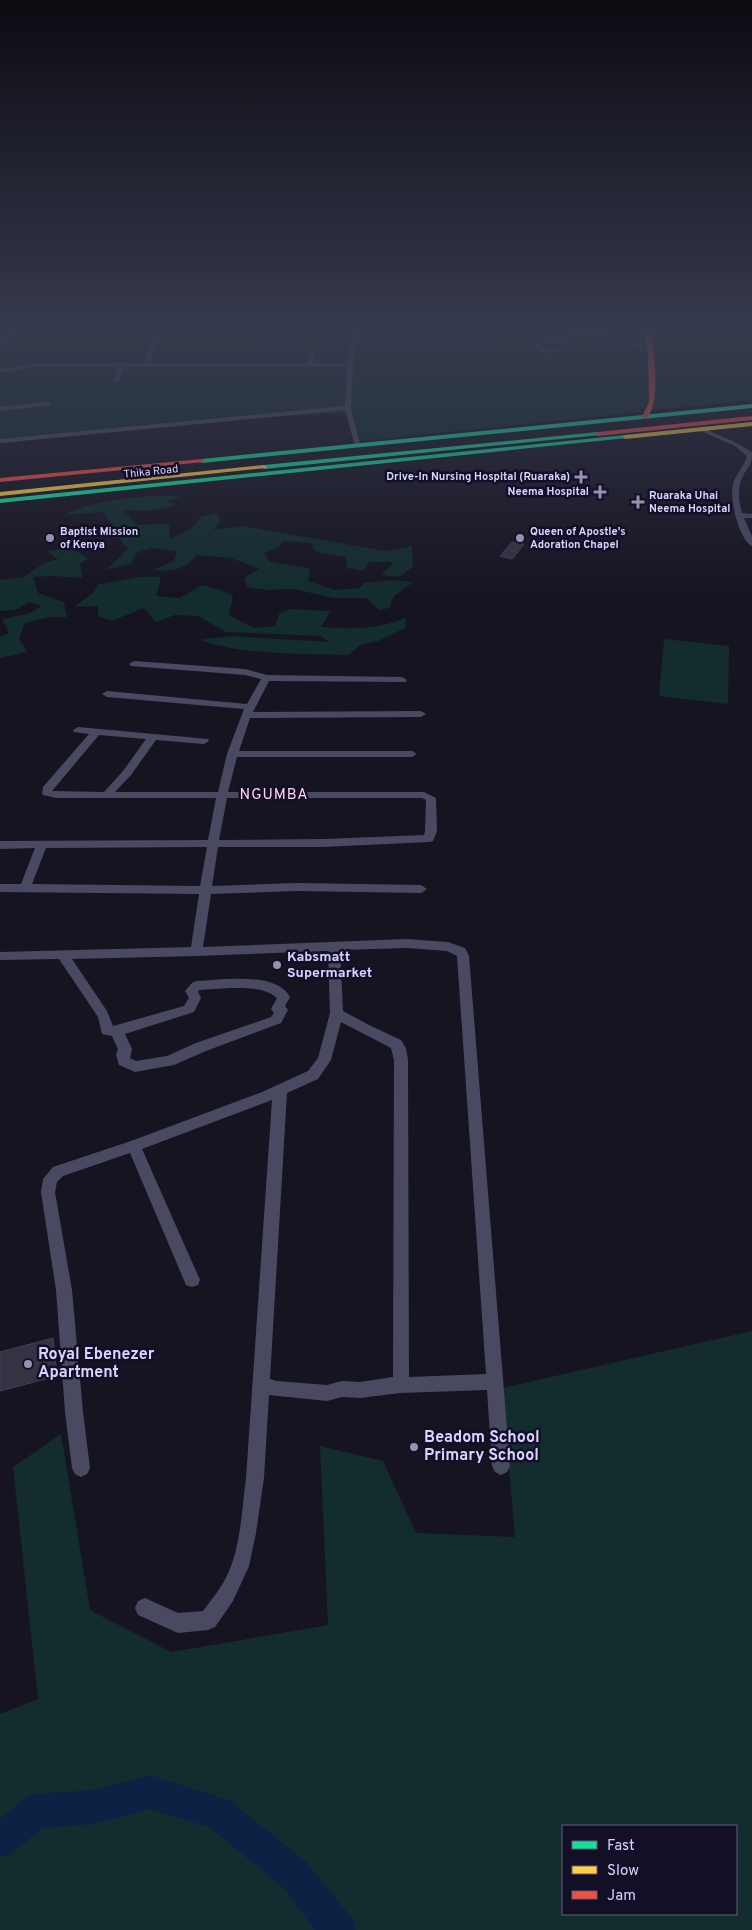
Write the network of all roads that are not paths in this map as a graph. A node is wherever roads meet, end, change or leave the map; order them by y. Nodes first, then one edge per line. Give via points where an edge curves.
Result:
1 (263, 416) edge
2 (350, 416) edge
3 (653, 416) edge
4 (700, 416) edge
5 (644, 417) joint
6 (752, 418) edge
7 (752, 424) edge
8 (703, 430) junction
9 (566, 437) junction
10 (0, 441) edge
11 (359, 446) junction
12 (527, 448) junction
13 (144, 467) junction
14 (120, 473) junction
15 (0, 480) edge
16 (0, 486) edge
17 (0, 494) edge
18 (0, 501) edge
19 (739, 515) junction
20 (752, 516) edge
21 (752, 544) edge
22 (134, 664) dead end
23 (266, 678) junction
24 (402, 680) dead end
25 (107, 694) dead end
26 (248, 711) junction
27 (421, 714) dead end
28 (78, 730) dead end
29 (96, 732) junction
30 (153, 737) junction
31 (204, 741) dead end
32 (232, 754) junction
33 (412, 754) dead end
34 (107, 795) junction
35 (222, 795) junction
36 (214, 842) junction
37 (42, 844) junction
38 (0, 845) edge
39 (0, 888) edge
40 (25, 888) junction
41 (422, 889) dead end
42 (206, 890) junction
43 (334, 947) junction
44 (196, 952) junction
45 (62, 954) junction
46 (0, 956) edge
47 (337, 1013) junction
48 (117, 1031) junction
49 (280, 1091) junction
50 (134, 1146) junction
51 (192, 1280) dead end
52 (493, 1382) junction
53 (260, 1384) junction
54 (401, 1385) junction
55 (501, 1466) dead end
56 (81, 1468) dead end
57 (145, 1608) dead end

1 - 10 street
2 - 11 street
3 - 5 main road, Thika Road
4 - 14 main road, Thika Road
5 - 11 main road, Thika Road
6 - 9 main road, Thika Road
7 - 8 main road, Thika Road
8 - 12 main road, Thika Road
8 - 19 street via 751,455 749,465 740,475 734,490 734,503
9 - 12 main road
9 - 17 main road, Thika Road
11 - 13 main road, Thika Road
12 - 18 main road, Thika Road
13 - 14 main road
13 - 15 main road, Thika Road
14 - 16 main road, Thika Road
19 - 20 street
19 - 21 street
22 - 23 street via 245,672
23 - 24 street
23 - 26 street
25 - 26 street
26 - 27 street
26 - 32 street
28 - 29 street
29 - 30 street
29 - 34 street via 46,791 50,795
30 - 31 street
30 - 34 street
32 - 33 street
32 - 35 street
34 - 35 street
35 - 36 street
35 - 36 street via 424,795 431,798 431,831 426,840
36 - 37 street
36 - 42 street
37 - 38 street
37 - 40 street
39 - 40 street
40 - 42 street
41 - 42 street via 297,887
42 - 44 street
43 - 44 street
43 - 47 street
43 - 52 street via 400,944 460,950
44 - 45 street
45 - 46 street
45 - 48 street via 102,1010 107,1030
47 - 49 street via 320,1067 308,1078
47 - 54 street via 399,1048
48 - 48 street via 126,1049 124,1062 134,1067 156,1065 276,1020 282,1010 277,1009 284,997 270,987 258,984 196,986 191,991 194,998 189,1009
49 - 50 street
49 - 53 street
50 - 51 street
50 - 56 street via 58,1171 50,1180 48,1192 64,1290
52 - 54 street
52 - 55 street
53 - 54 street via 277,1389 327,1393
53 - 57 street via 255,1478 240,1568 224,1599 208,1620 178,1623

